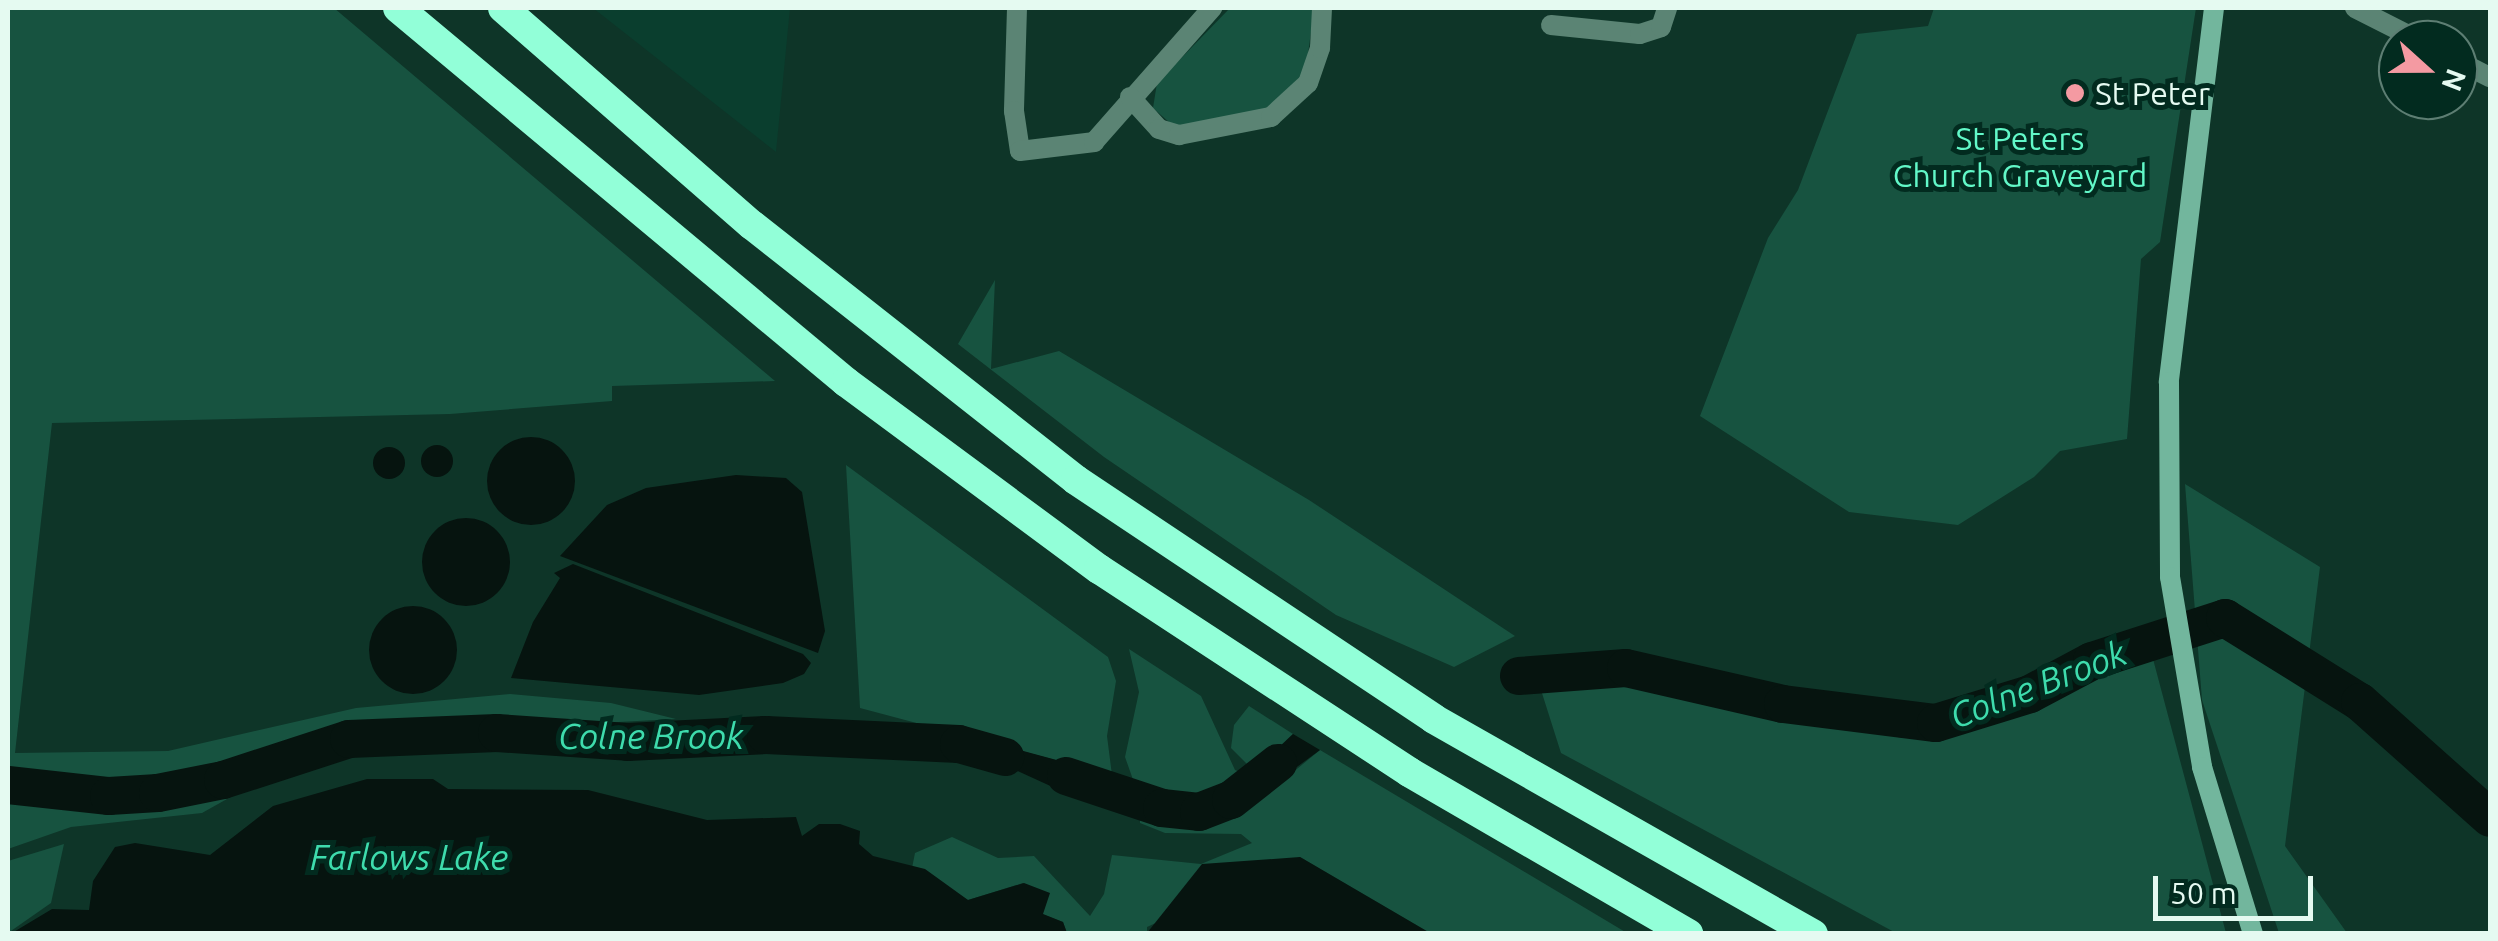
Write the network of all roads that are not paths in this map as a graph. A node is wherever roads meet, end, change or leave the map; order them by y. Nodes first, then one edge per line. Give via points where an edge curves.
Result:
1 (398, 8) edge
2 (503, 8) edge
3 (1017, 8) edge
4 (1212, 8) edge
5 (1322, 8) edge
6 (1667, 8) edge
7 (2214, 8) edge
8 (2355, 8) edge
9 (2379, 20) edge
10 (1551, 25) dead end
11 (1130, 96) junction
12 (1690, 934) edge
13 (1813, 934) edge
14 (2253, 934) edge

1 - 12 highway via 846,382 1099,569 1409,772
2 - 13 highway via 752,225 1076,480 1434,719
3 - 11 street via 1014,111 1020,151 1094,142
4 - 11 street
5 - 11 street via 1320,48 1308,83 1271,117 1179,135 1159,129
6 - 10 street via 1661,27 1640,34
7 - 14 main road via 2169,382 2170,577 2182,677 2218,834
8 - 9 street

